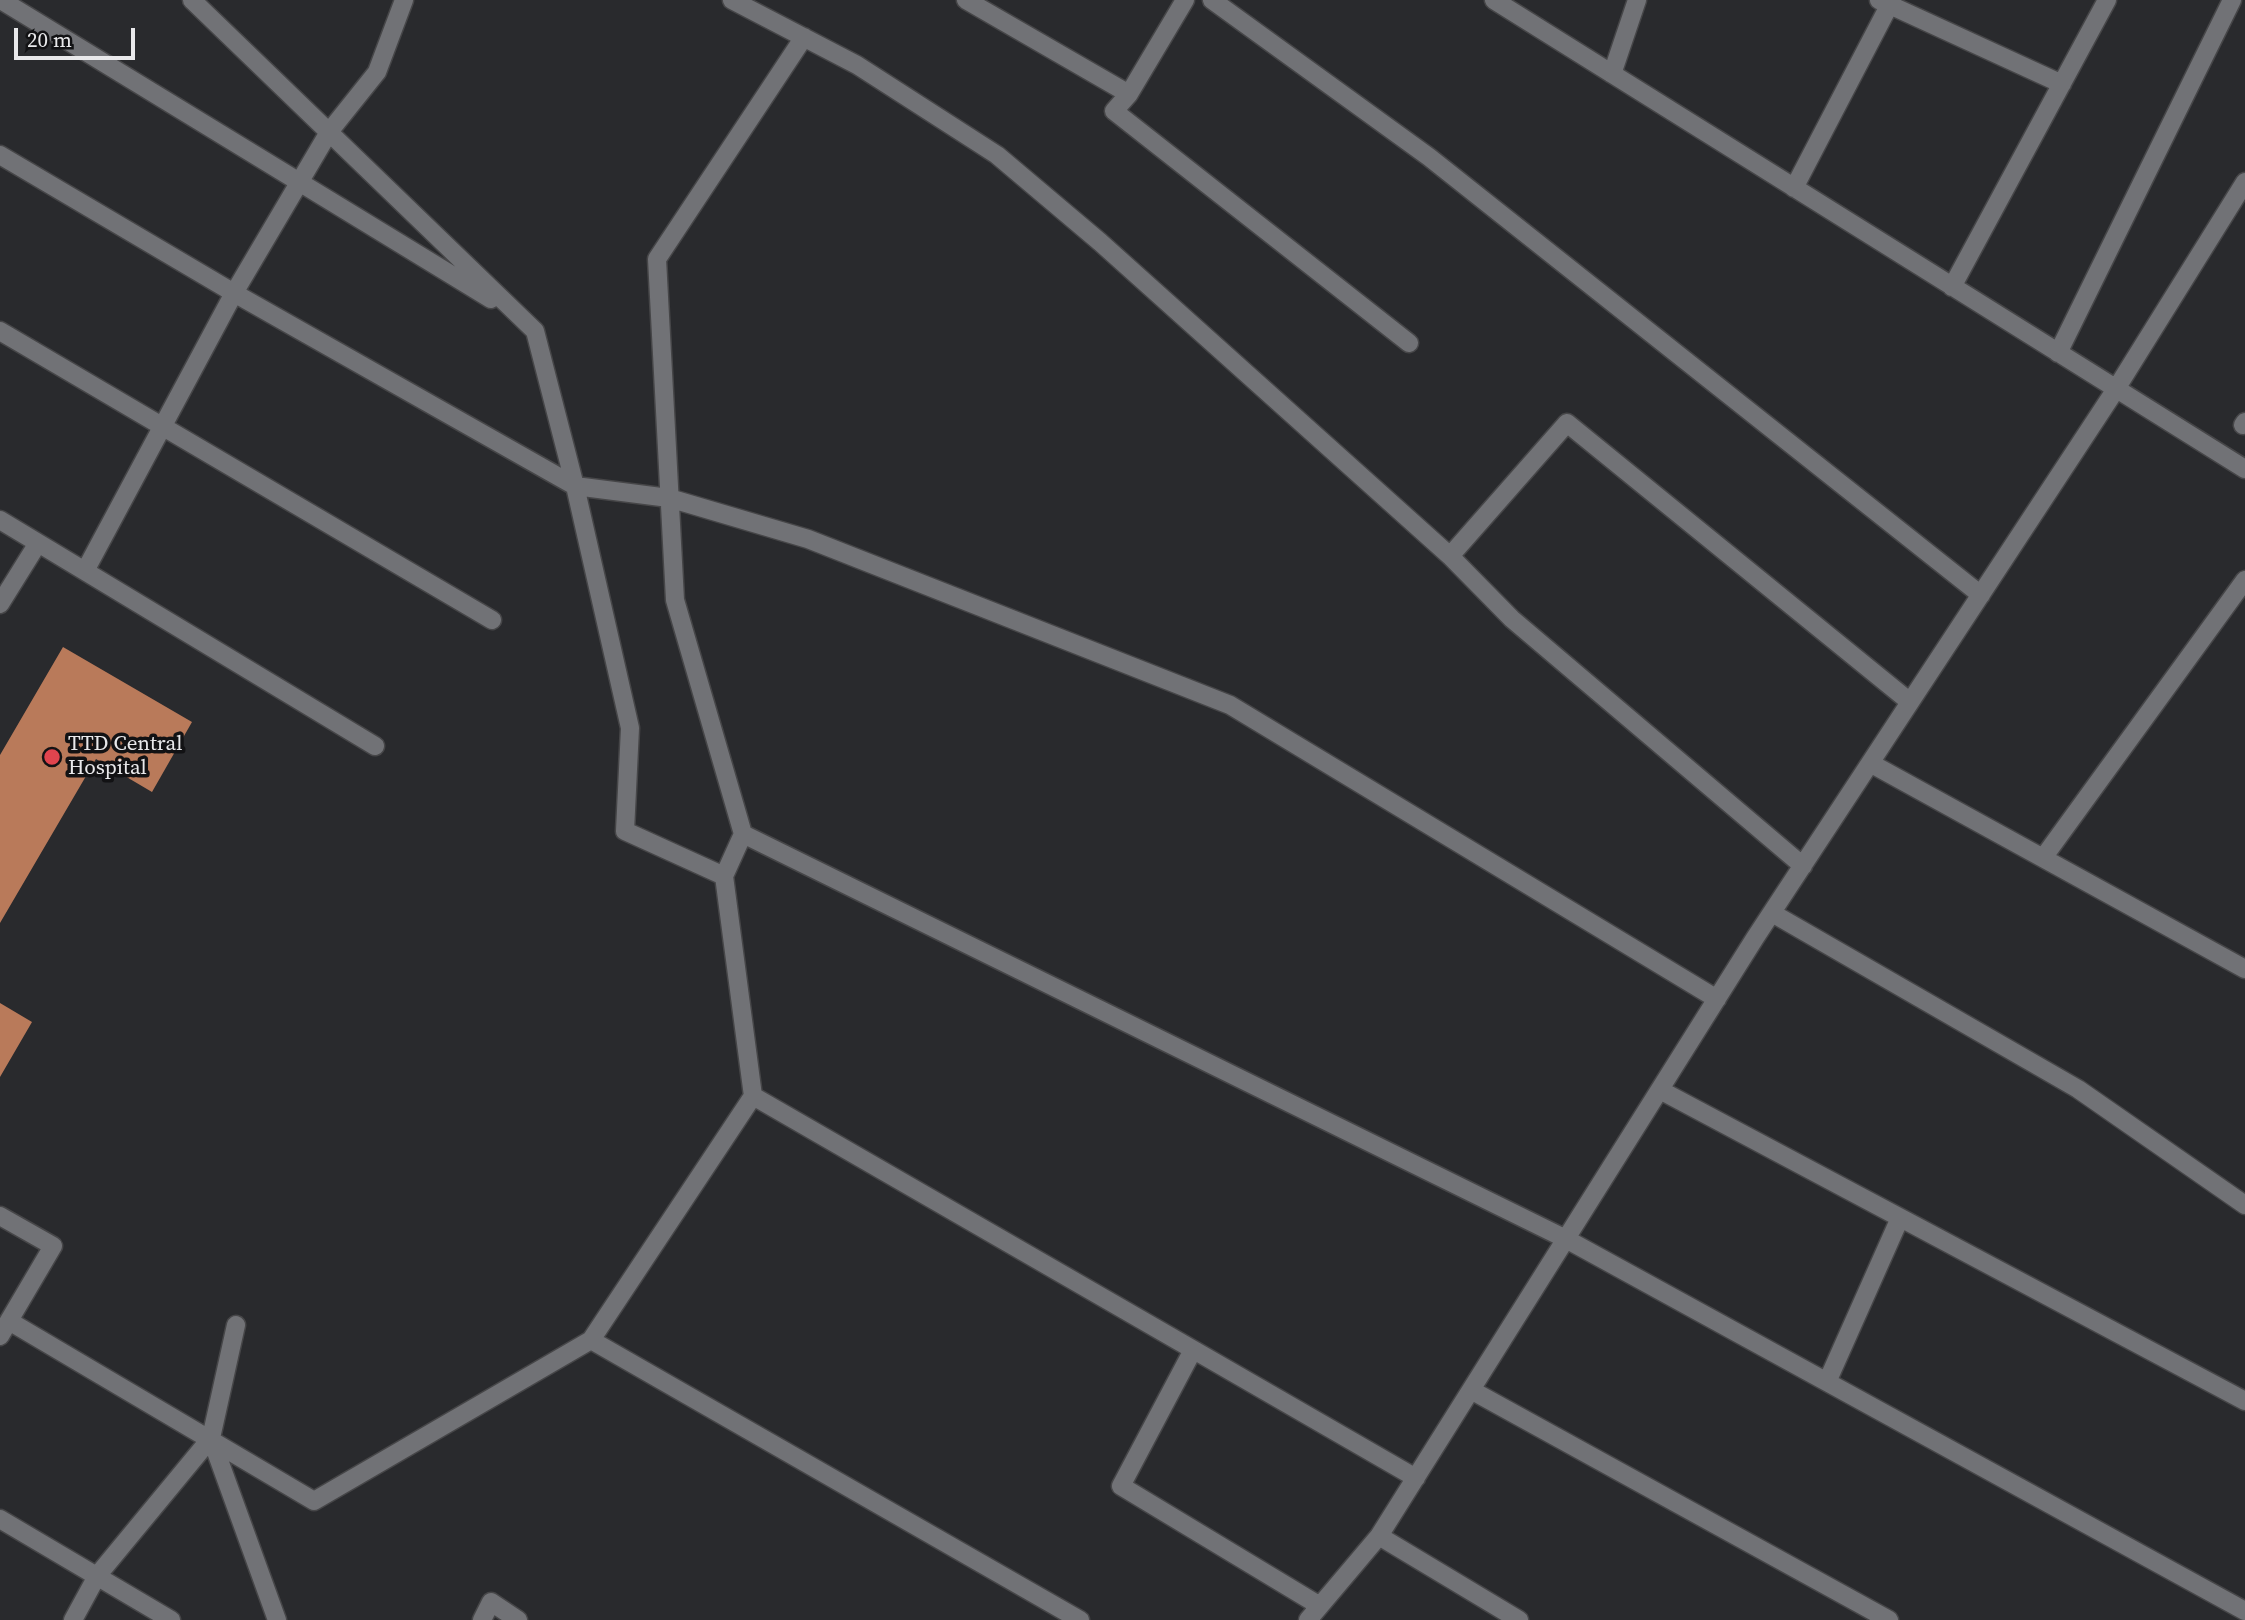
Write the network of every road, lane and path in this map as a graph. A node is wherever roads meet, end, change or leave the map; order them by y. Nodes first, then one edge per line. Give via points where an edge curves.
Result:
1 (1, 0) edge
2 (192, 0) edge
3 (404, 0) edge
4 (732, 0) edge
5 (966, 0) edge
6 (1185, 0) edge
7 (1212, 0) edge
8 (1494, 0) edge
9 (1637, 0) edge
10 (2107, 0) edge
11 (2232, 0) edge
12 (1887, 2) edge
13 (803, 37) junction
14 (1612, 74) junction
15 (2062, 84) junction
16 (1129, 94) junction
17 (329, 132) junction
18 (0, 155) edge
19 (2245, 182) edge
20 (300, 183) junction
21 (1794, 188) junction
22 (1952, 287) junction
23 (234, 293) junction
24 (521, 317) junction
25 (0, 331) edge
26 (1409, 344) dead end
27 (2058, 353) junction
28 (2116, 389) junction
29 (164, 427) junction
30 (2245, 469) edge
31 (575, 486) junction
32 (670, 498) junction
33 (0, 520) edge
34 (38, 542) junction
35 (1450, 556) junction
36 (85, 571) junction
37 (2245, 580) edge
38 (1981, 595) junction
39 (0, 604) edge
40 (492, 620) dead end
41 (1910, 702) junction
42 (375, 746) dead end
43 (1870, 763) junction
44 (743, 834) junction
45 (2043, 858) junction
46 (1803, 866) junction
47 (724, 876) junction
48 (1772, 913) junction
49 (2245, 969) edge
50 (1717, 999) junction
51 (1660, 1090) junction
52 (752, 1096) junction
53 (2245, 1205) edge
54 (0, 1216) edge
55 (1900, 1218) junction
56 (1566, 1239) junction
57 (236, 1325) dead end
58 (5, 1328) edge
59 (591, 1340) junction
60 (1193, 1350) junction
61 (1828, 1382) junction
62 (1471, 1390) junction
63 (2245, 1401) edge
64 (211, 1438) junction
65 (1416, 1478) junction
66 (0, 1519) edge
67 (1379, 1536) junction
68 (97, 1576) junction
69 (2245, 1611) edge
70 (1314, 1613) edge
71 (73, 1620) edge
72 (171, 1620) edge
73 (276, 1620) edge
74 (482, 1620) edge
75 (518, 1620) edge
76 (1080, 1620) edge
77 (1518, 1620) edge
78 (1889, 1620) edge

1 - 20 street
2 - 17 street
3 - 17 street via 377,72
4 - 13 street
5 - 16 street
6 - 16 street
7 - 38 street via 1429,157
8 - 14 street
9 - 14 street
10 - 15 street
11 - 27 street
12 - 15 street
12 - 21 street
13 - 32 street via 657,258
13 - 35 street via 857,65 997,155
14 - 21 street
15 - 22 street
16 - 26 street via 1114,111
17 - 20 street
17 - 24 street
18 - 23 street
19 - 28 street
20 - 23 street
20 - 24 street
21 - 22 street
22 - 27 street
23 - 29 street
23 - 31 street
24 - 31 street via 535,331
25 - 29 street
27 - 28 street
28 - 30 street
28 - 38 street
29 - 36 street
29 - 40 street
31 - 32 street
31 - 47 street via 630,728 625,831
32 - 44 street via 675,600
32 - 50 street via 808,539 1230,705
33 - 34 street
34 - 36 street
34 - 39 street
35 - 41 street via 1567,423
35 - 46 street via 1512,619
36 - 42 street
37 - 45 street
38 - 41 street
41 - 43 street
43 - 45 street
43 - 46 street
44 - 47 street
44 - 56 street
45 - 49 street
46 - 48 street
47 - 52 street
48 - 50 street
48 - 53 street via 2078,1089
50 - 51 street
51 - 55 street
51 - 56 street
52 - 59 street
52 - 60 street
54 - 58 street via 53,1246
55 - 61 street
55 - 63 street
56 - 61 street
56 - 62 street
57 - 64 street
58 - 64 street
59 - 64 street via 314,1500
59 - 76 street
60 - 65 street
60 - 70 street via 1121,1486
61 - 69 street
62 - 65 street
62 - 78 street
64 - 68 street
64 - 73 street
65 - 67 street
66 - 68 street
67 - 70 street
67 - 77 street
68 - 71 street
68 - 72 street
74 - 75 street via 491,1602

